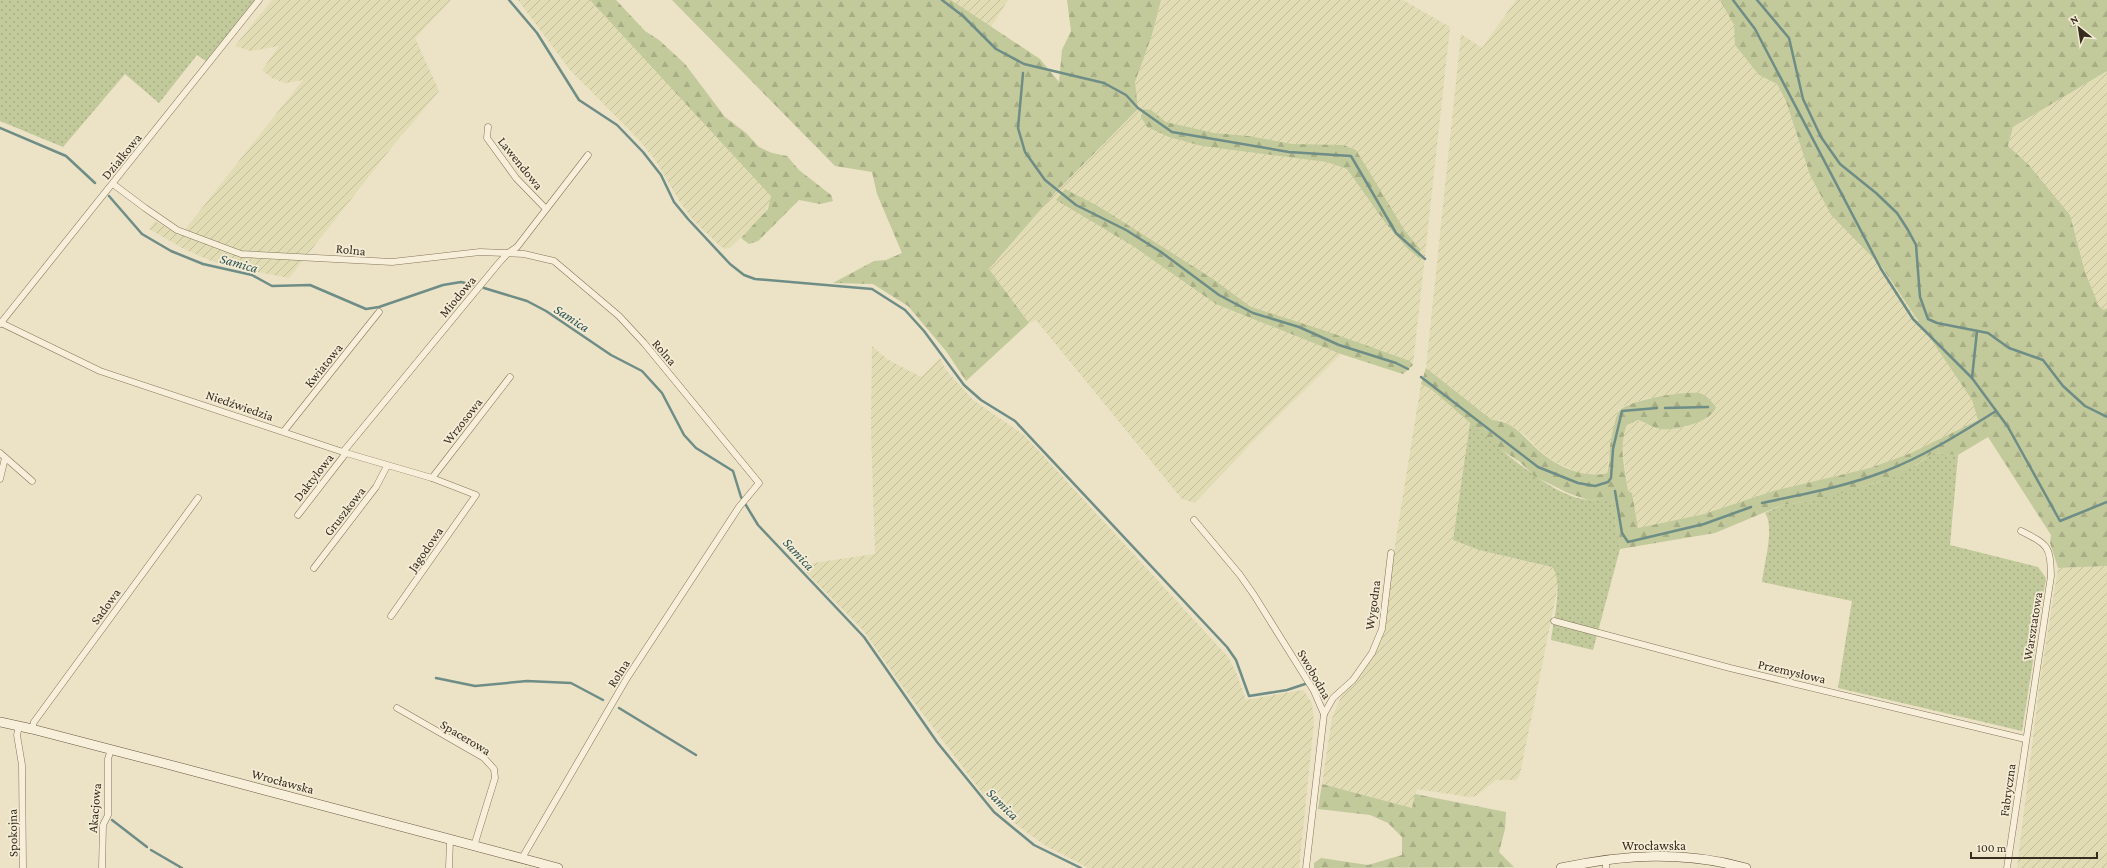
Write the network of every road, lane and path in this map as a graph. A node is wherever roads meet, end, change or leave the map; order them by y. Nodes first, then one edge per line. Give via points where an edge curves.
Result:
1 (259, 0) edge
2 (488, 127) dead end
3 (588, 155) dead end
4 (113, 184) junction
5 (546, 210) junction
6 (508, 253) junction
7 (379, 312) dead end
8 (0, 324) edge
9 (510, 376) dead end
10 (284, 431) junction
11 (345, 452) junction
12 (3, 455) edge
13 (387, 466) junction
14 (432, 478) junction
15 (0, 479) edge
16 (32, 481) dead end
17 (476, 495) joint
18 (198, 498) dead end
19 (298, 515) dead end
20 (1194, 520) dead end
21 (2021, 531) dead end
22 (1391, 553) dead end
23 (314, 568) dead end
24 (391, 616) dead end
25 (1554, 621) dead end
26 (397, 708) dead end
27 (1324, 714) junction
28 (0, 722) edge
29 (19, 726) junction
30 (32, 729) junction
31 (2025, 740) junction
32 (111, 749) junction
33 (450, 840) junction
34 (474, 846) junction
35 (522, 858) junction
36 (1606, 864) edge
37 (23, 868) edge
38 (102, 868) edge
39 (449, 868) edge
40 (558, 868) edge
41 (1306, 868) edge
42 (1561, 868) edge
43 (1746, 868) edge
44 (2007, 868) edge

1 - 4 street, Działkowa
2 - 5 street, Lawendowa via 487,138 516,178
3 - 5 street, Miodowa
4 - 6 street, Rolna via 177,230 241,254 392,262 480,252
4 - 8 street, Działkowa
5 - 6 street, Miodowa via 517,247
6 - 11 street, Miodowa
6 - 35 street, Rolna via 554,261 619,316 687,394 758,483 744,500 627,678
7 - 10 street, Kwiatowa
8 - 10 street, Niedźwiedzia via 100,371
9 - 14 street, Wrzosowa
10 - 11 street, Niedźwiedzia
11 - 13 street, Niedźwiedzia
11 - 19 street, Daktylowa
12 - 15 street
12 - 16 street
13 - 14 street, Niedźwiedzia
13 - 23 street, Gruszkowa via 376,487
14 - 17 street, Niedźwiedzia
17 - 24 street, Jagodowa
18 - 30 street, Sadowa via 34,722
20 - 27 street, Swobodna via 1254,595 1314,691
21 - 31 street, Warsztatowa via 2042,542 2050,554 2051,576
22 - 27 street, Wygodna via 1382,629 1368,658 1353,680 1333,698
25 - 31 street, Przemysłowa via 1730,668
26 - 34 street, Spacerowa via 484,758 494,769 495,778
27 - 41 street, Swobodna
28 - 29 main road, Wrocławska
29 - 30 main road, Wrocławska
29 - 37 street, Spokojna via 17,735 22,765
30 - 32 main road, Wrocławska
31 - 44 street, Fabryczna
32 - 33 main road, Wrocławska
32 - 38 street, Akacjowa via 108,759 108,815 103,825
33 - 34 main road, Wrocławska
33 - 39 street
34 - 35 main road, Wrocławska
35 - 40 main road, Wrocławska
36 - 42 main road, Wrocławska
36 - 43 main road, Wrocławska via 1648,855 1675,856

